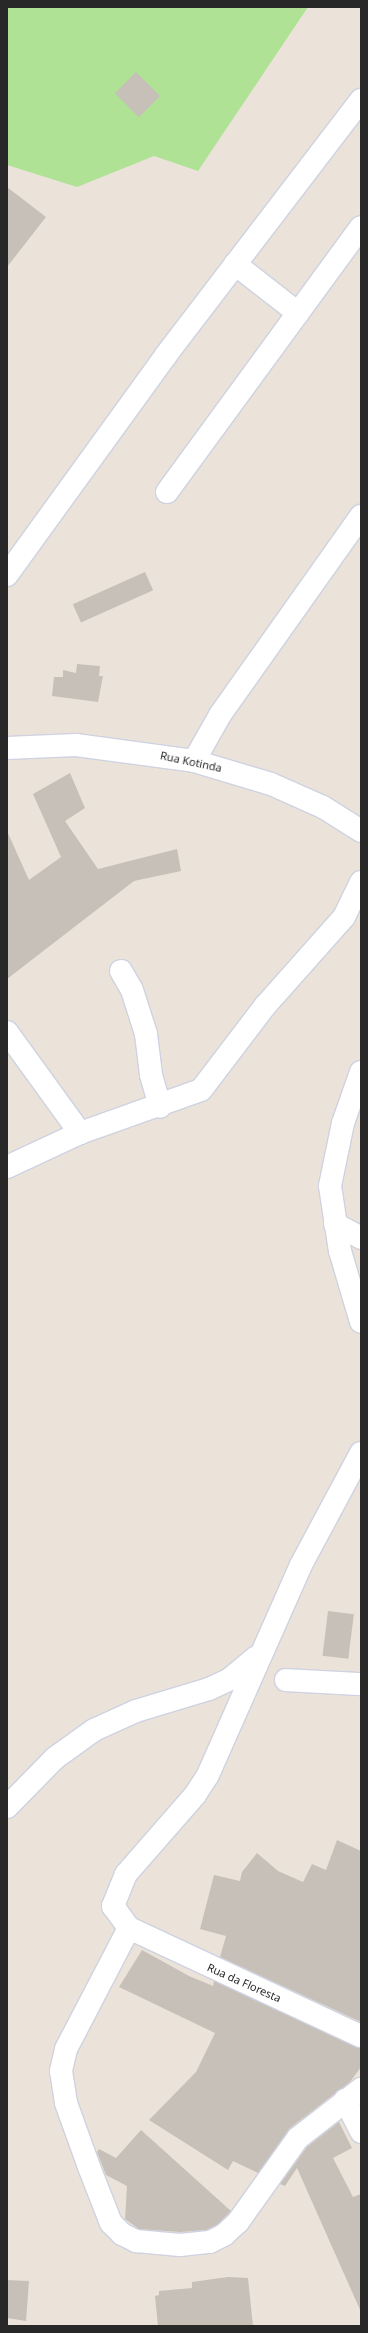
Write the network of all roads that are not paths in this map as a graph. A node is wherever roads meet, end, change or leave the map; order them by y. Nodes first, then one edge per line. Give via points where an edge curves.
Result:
1 (361, 100) edge
2 (361, 227) edge
3 (235, 264) junction
4 (298, 313) junction
5 (167, 492) dead end
6 (361, 516) edge
7 (7, 574) edge
8 (7, 748) edge
9 (194, 761) junction
10 (361, 830) edge
11 (361, 882) edge
12 (121, 971) dead end
13 (7, 1032) edge
14 (361, 1072) edge
15 (160, 1107) junction
16 (80, 1133) junction
17 (7, 1168) edge
18 (335, 1224) junction
19 (361, 1238) edge
20 (361, 1322) edge
21 (361, 1453) edge
22 (263, 1651) junction
23 (286, 1680) dead end
24 (361, 1684) edge
25 (7, 1807) edge
26 (129, 1928) junction
27 (361, 2036) edge
28 (353, 2094) edge
29 (361, 2132) edge

1 - 3 street
2 - 4 street
3 - 4 street
3 - 7 street
4 - 5 street
6 - 9 street via 220,715
8 - 9 street, Rua Kotinda via 76,745
9 - 10 street, Rua Kotinda via 271,784 323,807
11 - 15 street via 341,921 265,1006 201,1090
12 - 15 street via 132,990 146,1034 151,1075
13 - 16 street
14 - 18 street via 333,1160 330,1186
15 - 16 street
16 - 17 street
18 - 19 street
18 - 20 street
21 - 22 street via 301,1565
22 - 25 street via 230,1679 187,1697 129,1714 94,1730 55,1758
22 - 26 street via 208,1775 119,1887 113,1906
23 - 24 street
26 - 27 street, Rua da Floresta
26 - 28 street via 66,2049 61,2071 66,2103 89,2167 111,2223 122,2234 136,2241 180,2245 210,2242 224,2235 238,2222 298,2138
28 - 29 street

